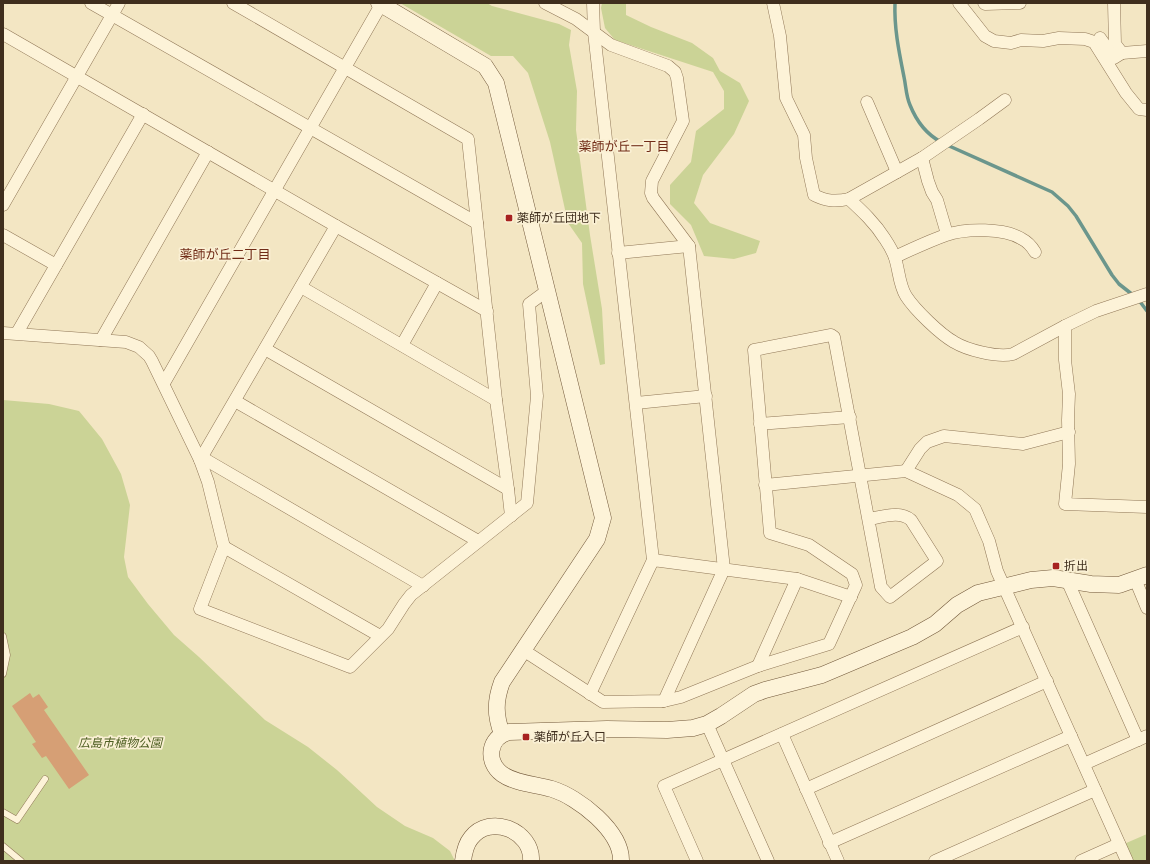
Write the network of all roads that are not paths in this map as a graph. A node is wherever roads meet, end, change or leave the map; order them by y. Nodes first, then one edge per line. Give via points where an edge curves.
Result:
1 (91, 3) edge
2 (119, 3) edge
3 (233, 3) edge
4 (381, 3) edge
5 (545, 3) edge
6 (593, 3) edge
7 (772, 3) edge
8 (959, 3) edge
9 (984, 3) edge
10 (1020, 3) edge
11 (1114, 3) edge
12 (112, 15) junction
13 (594, 32) junction
14 (5, 39) edge
15 (1085, 39) junction
16 (1147, 51) edge
17 (1122, 53) junction
18 (345, 68) junction
19 (76, 76) junction
20 (1005, 100) dead end
21 (867, 102) dead end
22 (1147, 110) edge
23 (142, 114) junction
24 (310, 128) junction
25 (208, 152) junction
26 (922, 158) junction
27 (897, 172) junction
28 (275, 190) junction
29 (848, 199) junction
30 (3, 205) edge
31 (477, 223) junction
32 (336, 226) junction
33 (947, 234) junction
34 (3, 235) edge
35 (689, 246) junction
36 (1035, 252) dead end
37 (618, 253) junction
38 (895, 257) junction
39 (56, 265) junction
40 (437, 283) junction
41 (301, 287) junction
42 (548, 290) junction
43 (1142, 296) edge
44 (487, 311) junction
45 (1064, 326) junction
46 (3, 333) edge
47 (17, 333) junction
48 (101, 340) junction
49 (402, 345) junction
50 (265, 348) junction
51 (164, 383) junction
52 (706, 396) junction
53 (496, 400) junction
54 (235, 401) junction
55 (636, 403) junction
56 (850, 417) junction
57 (760, 424) junction
58 (1069, 432) junction
59 (200, 459) junction
60 (906, 472) junction
61 (860, 476) junction
62 (765, 485) junction
63 (508, 489) junction
64 (1147, 507) edge
65 (510, 516) junction
66 (869, 519) junction
67 (478, 542) junction
68 (224, 547) junction
69 (653, 560) junction
70 (724, 569) junction
71 (1141, 577) edge
72 (797, 579) junction
73 (1067, 580) junction
74 (423, 586) junction
75 (1005, 586) junction
76 (851, 597) junction
77 (1147, 608) edge
78 (1022, 627) junction
79 (3, 636) edge
80 (380, 636) junction
81 (523, 650) junction
82 (758, 666) junction
83 (3, 674) edge
84 (1047, 681) junction
85 (590, 694) junction
86 (664, 701) junction
87 (707, 724) junction
88 (502, 734) junction
89 (782, 734) junction
90 (1071, 736) junction
91 (1142, 738) edge
92 (723, 760) junction
93 (1084, 764) junction
94 (45, 779) dead end
95 (806, 789) junction
96 (1095, 790) junction
97 (3, 812) edge
98 (829, 843) junction
99 (1119, 844) junction
100 (3, 846) edge
101 (22, 861) edge
102 (463, 861) edge
103 (530, 861) edge
104 (621, 861) edge
105 (698, 861) edge
106 (768, 861) edge
107 (838, 861) edge
108 (935, 861) edge
109 (1081, 861) edge
110 (1127, 861) edge

1 - 12 street
2 - 12 street
3 - 18 street
4 - 18 street
4 - 42 street via 485,66 496,82
5 - 13 street via 576,18
6 - 13 street
7 - 29 street via 780,36 786,98 804,135 814,195 828,200
8 - 15 street via 985,36 994,41 1011,43 1021,40
9 - 10 street
11 - 17 street via 1115,44
12 - 19 street
12 - 24 street
13 - 35 street via 611,45 668,66 675,72 683,121 652,181 651,193
13 - 37 street
14 - 19 street
15 - 17 street via 1092,35 1100,38 1114,58
15 - 22 street via 1094,42 1139,109
16 - 17 street
18 - 24 street
18 - 31 street via 468,139
19 - 23 street
19 - 30 street
20 - 26 street
21 - 27 street
23 - 25 street
23 - 39 street
24 - 28 street
24 - 31 street
25 - 28 street
25 - 48 street
26 - 27 street
26 - 33 street
27 - 29 street
28 - 32 street
28 - 51 street
29 - 38 street via 875,225
31 - 44 street
32 - 40 street
32 - 41 street
33 - 36 street via 986,230 1005,233 1024,240
33 - 38 street
34 - 39 street
35 - 37 street
35 - 52 street
37 - 55 street
38 - 45 street via 905,295 943,334 962,346 988,354 1006,356
39 - 47 street
40 - 44 street
40 - 49 street
41 - 49 street
41 - 50 street
42 - 65 street via 529,304 537,396 534,433 527,503
42 - 81 street via 603,518 597,539
43 - 45 street via 1096,311
44 - 53 street
45 - 58 street
46 - 47 street
47 - 48 street
48 - 51 street via 126,342 139,347 149,356
49 - 53 street
50 - 54 street
50 - 63 street
51 - 59 street
52 - 55 street
52 - 70 street
53 - 63 street
54 - 59 street
54 - 67 street
55 - 69 street
56 - 57 street
56 - 57 street via 834,337 830,335 754,350
56 - 61 street
57 - 62 street
58 - 60 street via 1023,444 944,436 927,442
58 - 64 street via 1065,504
59 - 68 street
59 - 74 street
60 - 61 street
60 - 75 street via 958,495 975,509 990,541 997,571
61 - 62 street
61 - 66 street
62 - 76 street via 770,533 809,545 852,574 856,585
63 - 65 street
65 - 67 street
66 - 66 street via 900,514 906,516 937,561 890,597 881,587
67 - 74 street
68 - 80 street
68 - 80 street via 200,609 350,667
69 - 70 street
69 - 85 street
70 - 72 street
70 - 86 street
71 - 73 street via 1120,585
71 - 77 street
72 - 76 street
72 - 82 street
73 - 75 street via 1031,580
73 - 91 street
74 - 80 street via 411,595 388,629
75 - 78 street
75 - 87 street via 978,593 912,637 822,675 754,694
76 - 82 street via 829,644
78 - 84 street
78 - 89 street
79 - 83 lane via 7,655
81 - 85 street
81 - 88 street via 502,682 496,701 496,716
82 - 86 street via 681,697
84 - 90 street
84 - 95 street
85 - 86 street via 603,702
87 - 88 street via 667,730 607,729
87 - 92 street
88 - 104 street via 496,739 491,752 497,770 510,778 562,793 585,807 608,830 619,848
89 - 92 street
89 - 95 street
90 - 93 street
90 - 98 street
91 - 93 street
92 - 105 street via 664,786
92 - 106 street
93 - 96 street
94 - 97 lane via 17,820
95 - 98 street
96 - 99 street
96 - 108 street
98 - 107 street
99 - 109 street
99 - 110 street
100 - 101 lane
102 - 103 street via 471,837 481,829 492,826 507,827 520,834 528,845

